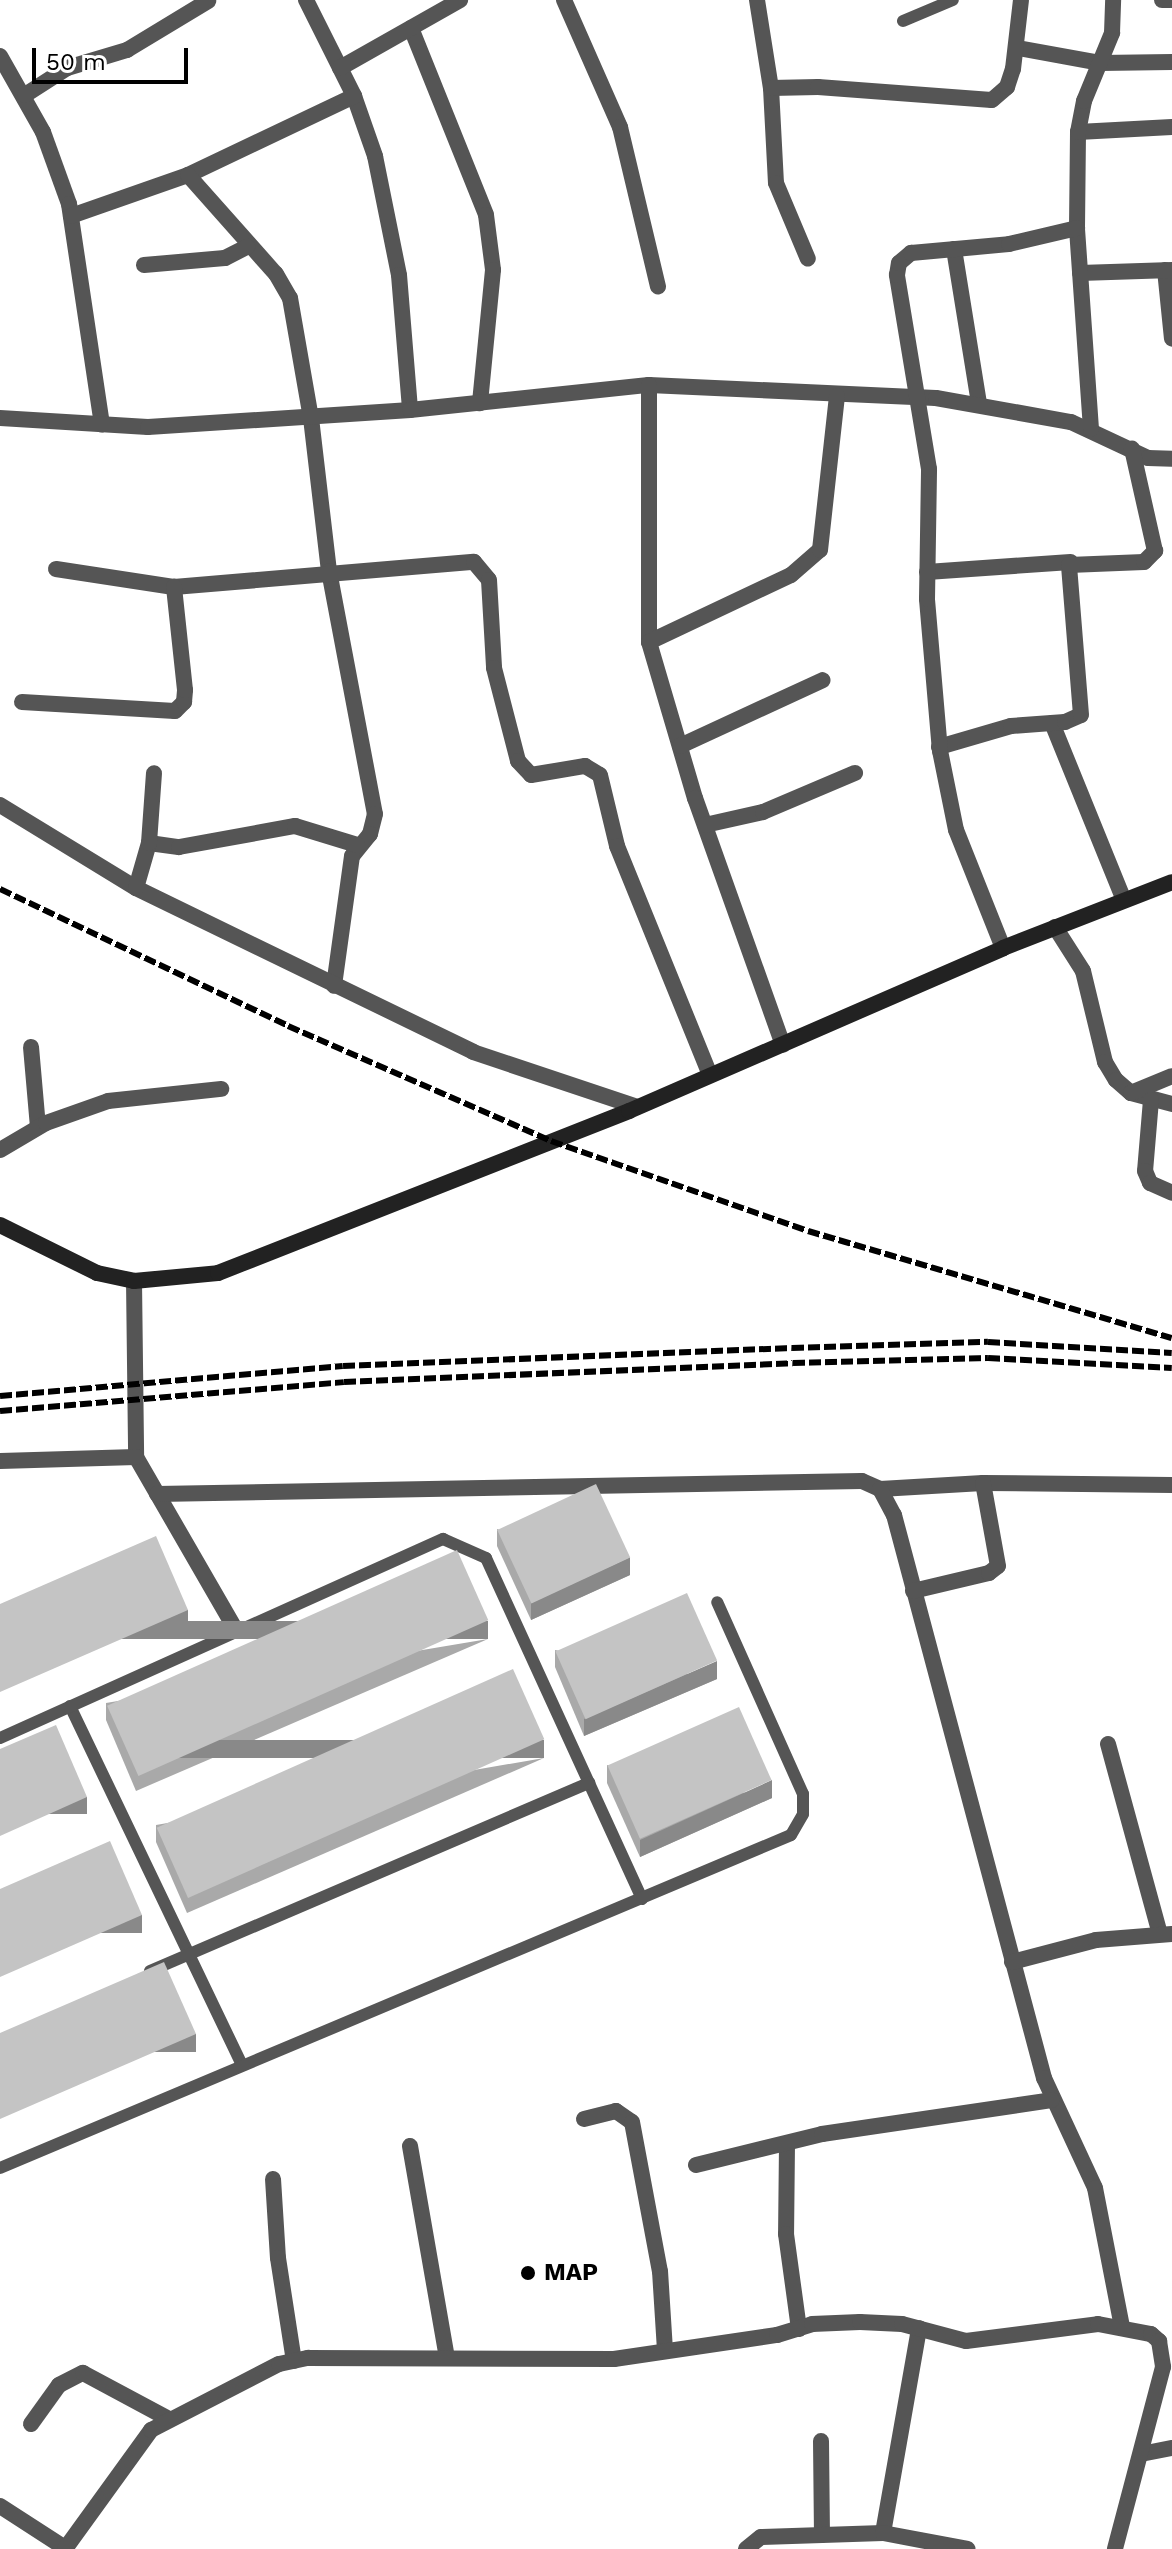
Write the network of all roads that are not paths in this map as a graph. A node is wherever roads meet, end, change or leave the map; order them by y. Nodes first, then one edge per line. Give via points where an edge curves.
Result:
1 (208, 0) edge
2 (306, 0) edge
3 (460, 0) edge
4 (564, 0) edge
5 (757, 0) edge
6 (953, 0) edge
7 (1021, 0) edge
8 (1113, 0) edge
9 (1162, 0) edge
10 (1172, 0) edge
11 (903, 21) dead end
12 (411, 28) junction
13 (1018, 48) junction
14 (0, 56) edge
15 (1172, 62) edge
16 (1100, 63) junction
17 (340, 68) junction
18 (771, 88) junction
19 (25, 95) junction
20 (354, 96) junction
21 (1172, 127) edge
22 (1078, 132) junction
23 (188, 175) junction
24 (71, 216) junction
25 (1077, 228) junction
26 (247, 247) junction
27 (954, 249) junction
28 (808, 259) dead end
29 (144, 265) dead end
30 (1168, 270) edge
31 (1080, 273) junction
32 (658, 287) dead end
33 (1172, 339) edge
34 (649, 385) junction
35 (837, 396) junction
36 (920, 398) junction
37 (480, 403) junction
38 (979, 404) junction
39 (410, 410) junction
40 (0, 418) edge
41 (311, 418) junction
42 (102, 425) junction
43 (1091, 429) junction
44 (1132, 449) junction
45 (1172, 459) edge
46 (1071, 562) junction
47 (56, 569) dead end
48 (329, 571) junction
49 (927, 572) junction
50 (174, 587) junction
51 (649, 642) junction
52 (823, 680) dead end
53 (22, 702) dead end
54 (1052, 723) junction
55 (680, 746) junction
56 (939, 747) junction
57 (154, 773) dead end
58 (855, 773) dead end
59 (0, 805) edge
60 (705, 825) junction
61 (149, 843) junction
62 (357, 845) junction
63 (1172, 882) edge
64 (136, 888) junction
65 (1124, 900) junction
66 (1055, 927) junction
67 (1003, 948) junction
68 (334, 986) junction
69 (783, 1045) junction
70 (31, 1047) dead end
71 (709, 1073) junction
72 (1172, 1076) edge
73 (221, 1089) dead end
74 (1131, 1093) junction
75 (1151, 1100) junction
76 (1172, 1104) edge
77 (637, 1107) junction
78 (38, 1127) junction
79 (0, 1150) edge
80 (1172, 1193) edge
81 (0, 1225) edge
82 (134, 1281) junction
83 (136, 1457) junction
84 (0, 1461) edge
85 (983, 1483) junction
86 (1172, 1485) edge
87 (880, 1489) junction
88 (157, 1494) junction
89 (913, 1591) junction
90 (717, 1602) dead end
91 (236, 1630) junction
92 (70, 1706) junction
93 (0, 1738) edge
94 (1108, 1744) dead end
95 (589, 1783) junction
96 (642, 1899) junction
97 (1166, 1934) edge
98 (186, 1956) junction
99 (1012, 1962) junction
100 (129, 1980) edge
101 (241, 2063) junction
102 (1052, 2100) junction
103 (584, 2119) dead end
104 (787, 2144) junction
105 (410, 2146) dead end
106 (696, 2165) dead end
107 (0, 2168) edge
108 (273, 2179) dead end
109 (1122, 2327) junction
110 (919, 2328) junction
111 (799, 2329) junction
112 (665, 2351) junction
113 (447, 2358) junction
114 (294, 2361) junction
115 (167, 2418) junction
116 (31, 2424) dead end
117 (821, 2441) dead end
118 (1172, 2448) edge
119 (1141, 2454) junction
120 (0, 2506) edge
121 (883, 2533) junction
122 (822, 2535) junction
123 (65, 2549) edge
124 (746, 2549) edge
125 (968, 2549) edge
126 (1115, 2549) edge

1 - 19 street via 127,50 67,68
2 - 17 street
3 - 12 street
4 - 32 street via 620,127
5 - 18 street
6 - 11 lane
7 - 13 street
8 - 16 street via 1112,33
9 - 10 street
12 - 17 street
12 - 37 street via 486,215 493,270
13 - 16 street
13 - 18 street via 1007,87 981,103 818,87
14 - 19 street
15 - 16 street
16 - 22 street
17 - 20 street
18 - 28 street via 776,183
19 - 24 street
20 - 23 street
20 - 39 street via 375,156 399,275
21 - 22 street
22 - 25 street
23 - 24 street
23 - 26 street
24 - 42 street
25 - 27 street via 1009,244
25 - 31 street
26 - 29 street via 225,258
26 - 41 street via 276,274 290,298
27 - 36 street via 911,253 899,263
27 - 38 street
30 - 31 street
30 - 33 street
31 - 43 street
34 - 35 street
34 - 37 street
34 - 51 street
35 - 36 street
35 - 51 street via 820,550 791,575
36 - 38 street
36 - 49 street via 931,505
37 - 39 street
38 - 43 street
39 - 41 street
40 - 42 street
41 - 42 street
41 - 48 street
43 - 44 street
44 - 45 street via 1159,461
44 - 46 street via 1155,544 1153,557
46 - 49 street
46 - 54 street via 1084,709 1075,719
47 - 50 street
48 - 50 street
48 - 62 street via 374,800 374,825
48 - 71 street via 461,559 484,570 498,689 518,761 531,775 585,766 600,775 617,846
49 - 56 street
50 - 53 street via 185,690 175,711
51 - 55 street
52 - 55 street
54 - 56 street via 1011,726
54 - 65 street
55 - 60 street
56 - 67 street via 956,830
57 - 61 street
58 - 60 street via 763,812
59 - 64 street
60 - 69 street
61 - 62 street via 179,847 295,826
61 - 64 street
62 - 68 street
63 - 65 street
64 - 68 street
65 - 66 street
66 - 67 street
66 - 74 street via 1094,1000 1105,1062
67 - 69 street
68 - 77 street via 473,1052
69 - 71 street
70 - 78 street
71 - 77 street
72 - 74 street
73 - 78 street via 108,1101
74 - 75 street
75 - 76 street
75 - 80 street via 1145,1171 1150,1183
77 - 82 street via 218,1273
78 - 79 street
81 - 82 street via 97,1273
82 - 83 street
83 - 84 street
83 - 88 street
85 - 86 street
85 - 87 street
85 - 89 street via 998,1566 989,1573
87 - 88 street via 862,1481
87 - 89 street via 894,1515
88 - 91 street
89 - 99 street
90 - 96 lane via 803,1794 803,1814 791,1835 767,1848
91 - 92 lane
91 - 95 lane via 443,1539 469,1547 486,1558
92 - 93 lane
92 - 98 lane
94 - 97 street
95 - 96 lane
95 - 98 lane
96 - 101 lane
97 - 99 street via 1096,1940
98 - 100 lane
98 - 101 lane
99 - 102 street
101 - 107 lane
102 - 104 street via 943,2112
102 - 109 street via 1095,2188
103 - 112 street via 622,2111 632,2122 660,2271
104 - 106 street
104 - 111 street via 786,2234
105 - 113 street
108 - 114 street via 278,2258
109 - 110 street via 1081,2324 966,2341
109 - 119 street via 1151,2334 1164,2347
110 - 111 street via 860,2322
110 - 121 street
111 - 112 street
112 - 113 street via 614,2359
113 - 114 street
114 - 115 street
115 - 116 street via 83,2373 59,2385
115 - 123 street via 140,2442
117 - 122 street
118 - 119 street
119 - 126 street
120 - 123 street
121 - 122 street
121 - 125 street
122 - 124 street via 761,2537

